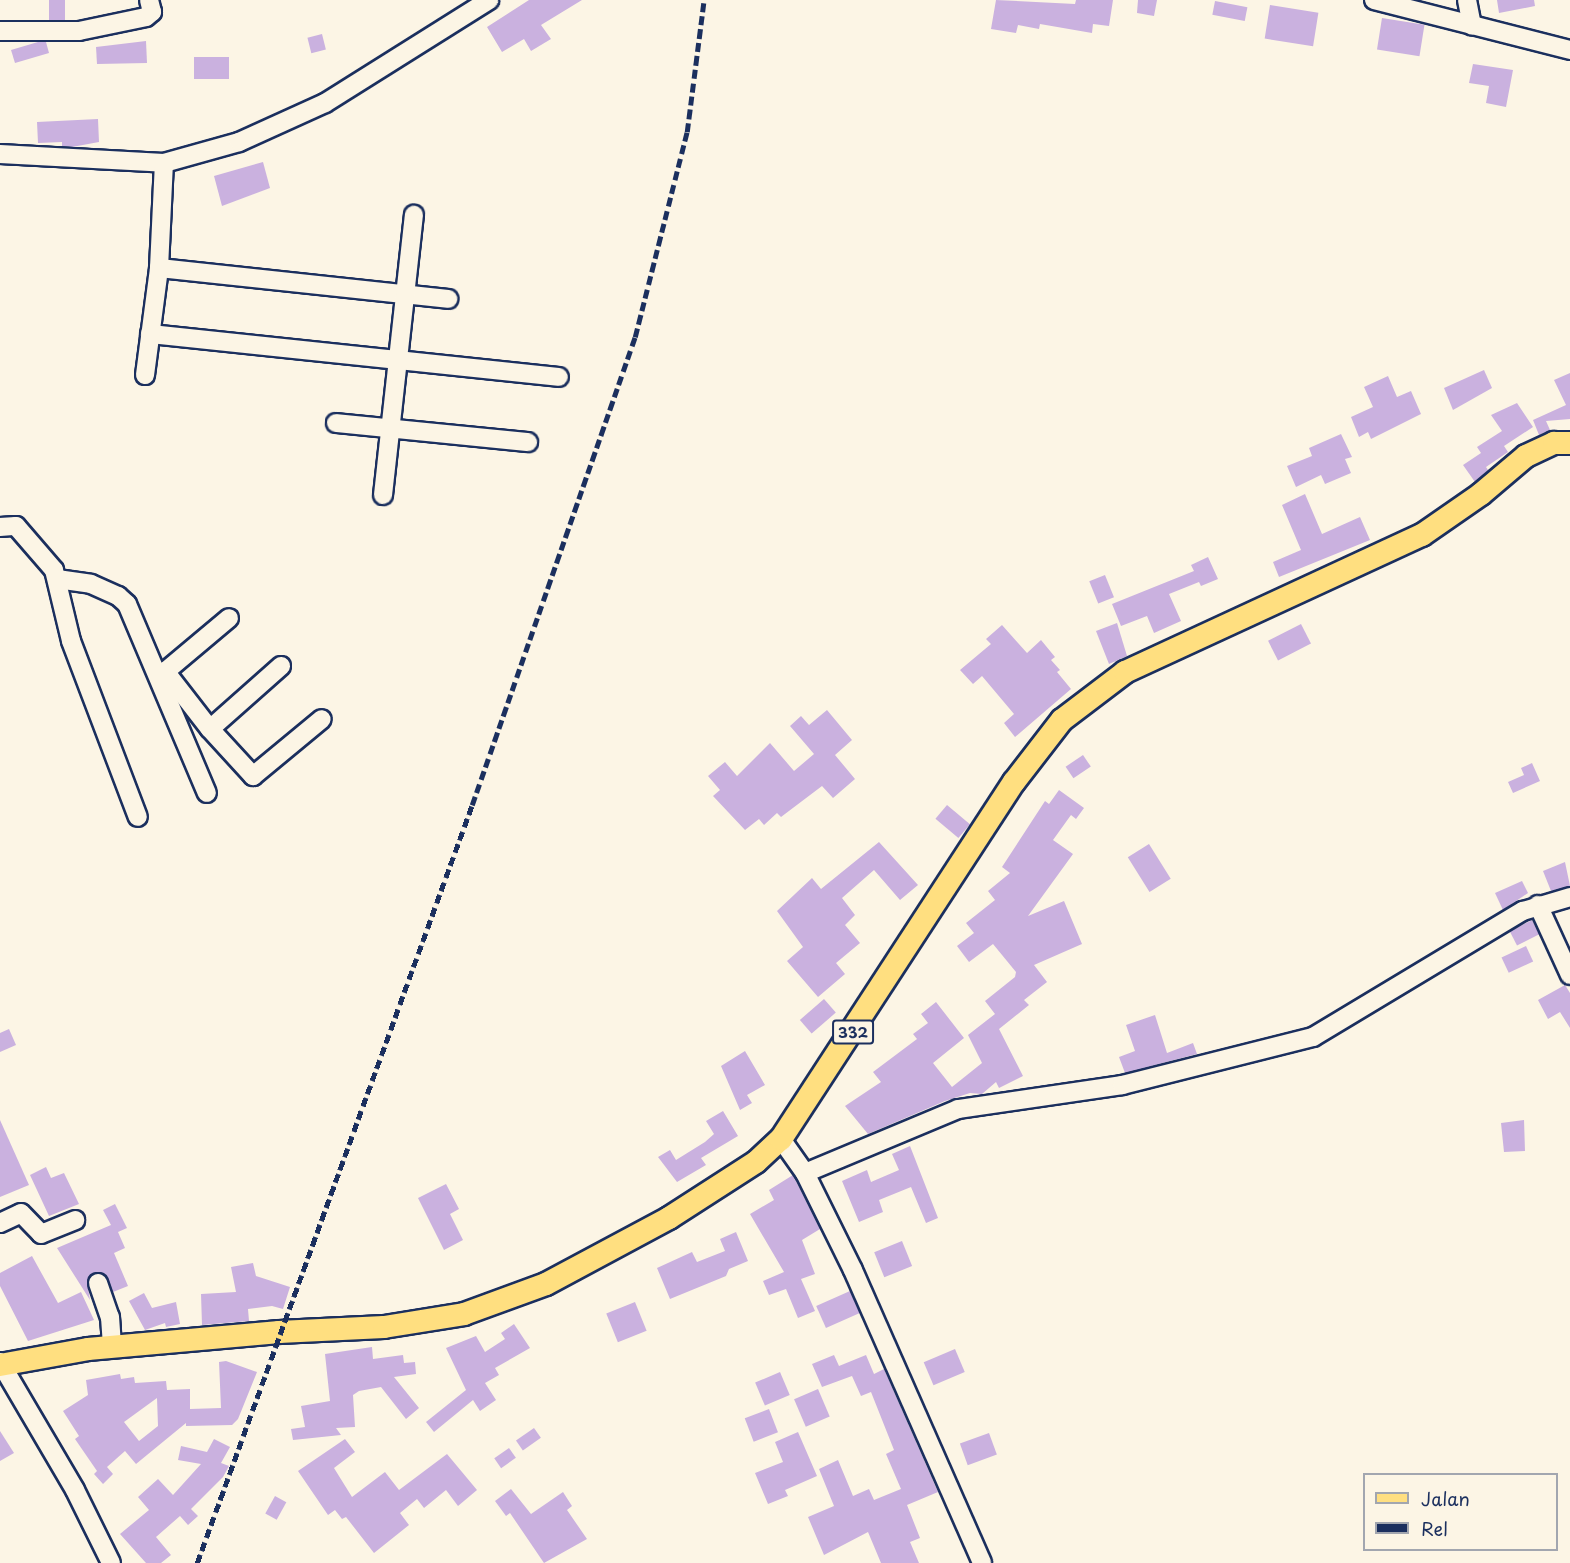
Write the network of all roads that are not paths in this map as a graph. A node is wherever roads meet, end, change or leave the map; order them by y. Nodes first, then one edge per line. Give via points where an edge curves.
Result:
1 (149, 0) edge
2 (489, 0) edge
3 (1374, 0) edge
4 (1467, 0) edge
5 (1472, 26) junction
6 (0, 31) edge
7 (1570, 50) edge
8 (0, 154) edge
9 (164, 163) junction
10 (414, 215) dead end
11 (159, 268) junction
12 (406, 295) junction
13 (448, 299) dead end
14 (150, 334) junction
15 (398, 361) junction
16 (145, 375) dead end
17 (559, 377) dead end
18 (336, 423) dead end
19 (391, 429) junction
20 (528, 442) dead end
21 (1570, 443) edge
22 (383, 495) dead end
23 (0, 527) edge
24 (57, 579) junction
25 (229, 618) dead end
26 (281, 666) dead end
27 (162, 673) junction
28 (322, 719) dead end
29 (210, 729) junction
30 (207, 793) dead end
31 (138, 817) dead end
32 (1570, 897) edge
33 (1538, 905) junction
34 (1570, 975) edge
35 (781, 1139) junction
36 (806, 1173) junction
37 (75, 1220) dead end
38 (0, 1223) edge
39 (98, 1283) dead end
40 (112, 1347) junction
41 (0, 1364) edge
42 (111, 1563) edge
43 (982, 1563) edge

1 - 6 street via 151,14 125,22 79,31
2 - 9 street via 325,103 239,142
3 - 5 street
4 - 5 street
5 - 7 street
8 - 9 street
9 - 11 street
10 - 12 street
11 - 12 street
11 - 14 street
12 - 13 street
12 - 15 street
14 - 15 street
14 - 16 street
15 - 17 street
15 - 19 street
18 - 19 street
19 - 20 street
19 - 22 street
21 - 35 main road, 332 via 1539,448 1422,535 1125,672 1062,720 1014,782
23 - 24 street via 16,526 43,555
24 - 27 street via 91,584 118,596 140,627
24 - 31 street via 71,641
25 - 27 street
26 - 29 street
27 - 29 street
27 - 30 street
28 - 29 street via 253,776
32 - 33 street
33 - 34 street
33 - 36 street via 1313,1037 1122,1085 958,1109
35 - 36 street
35 - 40 main road, 332 via 756,1161 669,1218 566,1274 494,1305 384,1327
36 - 43 street
37 - 38 street via 41,1234 21,1213
39 - 40 street via 110,1317
40 - 41 main road, 332
41 - 42 street via 75,1490

